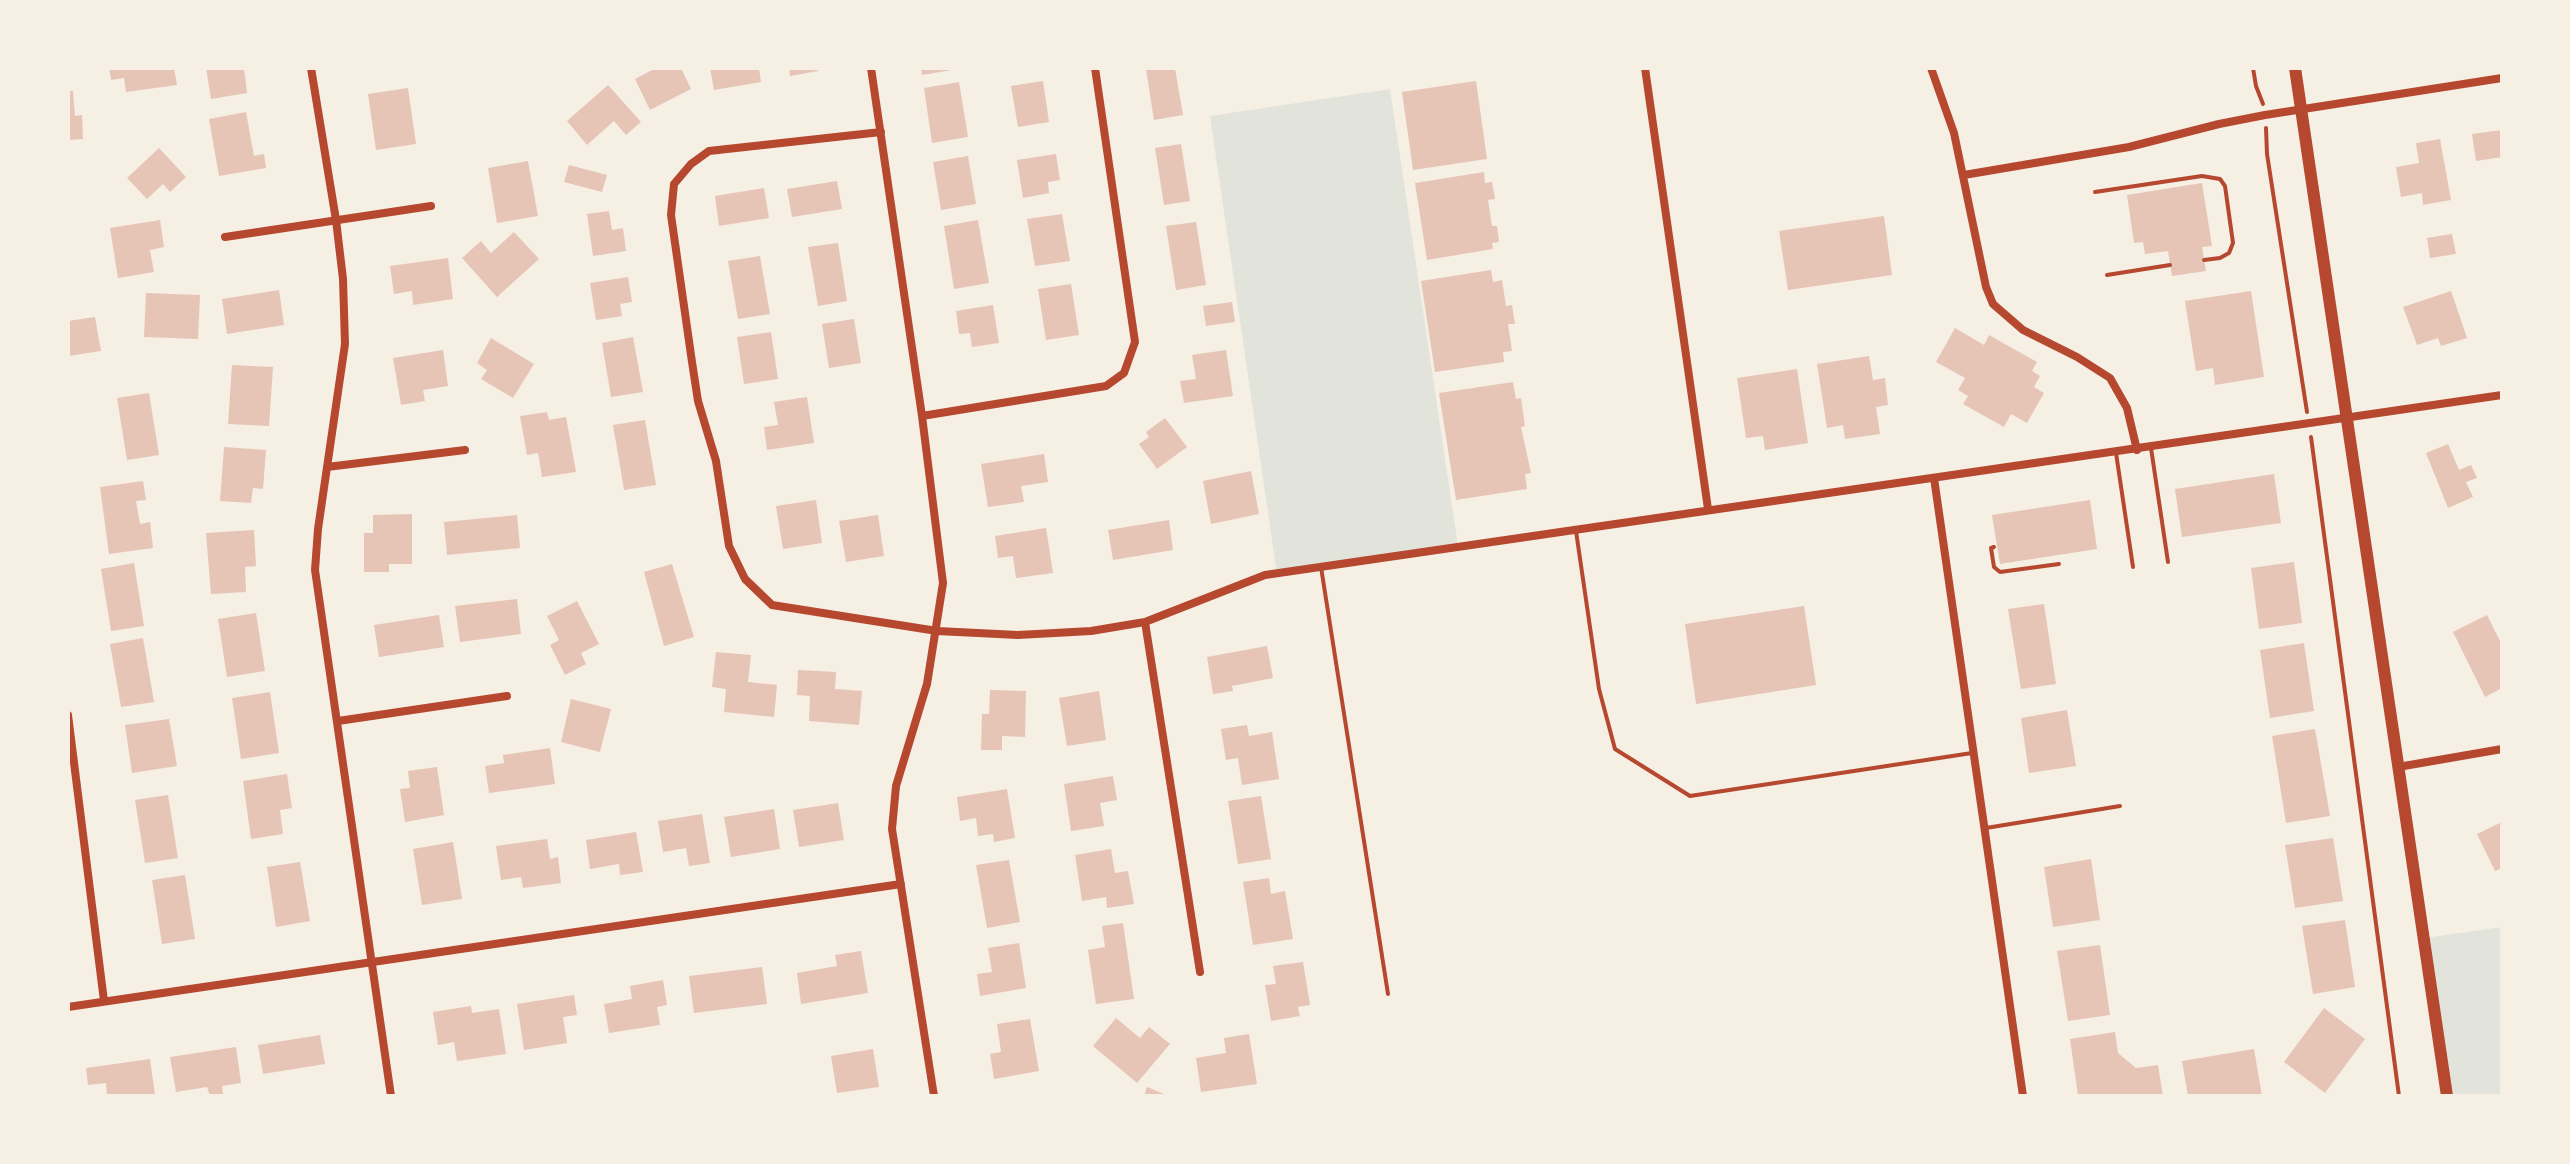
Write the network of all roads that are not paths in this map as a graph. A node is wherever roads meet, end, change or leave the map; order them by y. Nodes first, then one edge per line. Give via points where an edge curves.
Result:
1 (311, 68) edge
2 (871, 68) edge
3 (1095, 68) edge
4 (1645, 68) edge
5 (1931, 68) edge
6 (2295, 68) edge
7 (2502, 78) edge
8 (2301, 109) junction
9 (881, 132) junction
10 (1964, 175) junction
11 (2095, 192) dead end
12 (431, 206) dead end
13 (336, 220) junction
14 (225, 237) dead end
15 (2204, 260) dead end
16 (2170, 265) dead end
17 (2107, 275) dead end
18 (2502, 395) edge
19 (922, 416) junction
20 (2347, 418) junction
21 (2151, 448) junction
22 (465, 450) dead end
23 (2137, 450) junction
24 (2116, 453) junction
25 (327, 467) junction
26 (1934, 478) junction
27 (1708, 509) junction
28 (1575, 529) junction
29 (2168, 562) dead end
30 (1321, 567) junction
31 (2133, 567) dead end
32 (1145, 622) junction
33 (937, 631) junction
34 (507, 696) dead end
35 (68, 715) edge
36 (338, 721) junction
37 (2502, 749) edge
38 (1974, 753) junction
39 (2398, 767) junction
40 (2120, 806) dead end
41 (1986, 828) junction
42 (901, 884) junction
43 (370, 961) junction
44 (1200, 972) dead end
45 (1388, 994) dead end
46 (104, 1001) junction
47 (68, 1007) edge
48 (391, 1096) edge
49 (934, 1096) edge
50 (2023, 1096) edge
51 (2447, 1096) edge

1 - 13 street
2 - 9 street
3 - 19 street via 1135,342 1124,373 1106,386
4 - 27 street
5 - 10 street
6 - 8 main road
7 - 8 street
8 - 10 street via 2129,147
8 - 20 main road
9 - 19 street
9 - 33 street via 709,151 674,184 671,215 698,401 716,461 729,546 745,579 772,605
10 - 23 street via 1993,304 2023,330 2110,378 2127,408
11 - 15 lane via 2202,176 2220,179 2233,243 2229,253
12 - 13 street
13 - 14 street
13 - 25 street via 345,344
16 - 17 lane
18 - 20 street
19 - 33 street via 943,583
20 - 21 street
20 - 39 main road
21 - 23 street
21 - 29 lane
22 - 25 street
23 - 24 street
24 - 26 street
24 - 31 lane
25 - 36 street via 315,570
26 - 27 street
26 - 38 street
27 - 28 street
28 - 30 street
28 - 38 lane via 1599,689 1615,749 1690,796
30 - 32 street via 1265,575
30 - 45 lane
32 - 33 street via 1018,635
32 - 44 street
33 - 42 street via 896,786 892,829
34 - 36 street
35 - 46 street
36 - 43 street
37 - 39 street
38 - 41 street
39 - 51 main road
40 - 41 lane
41 - 50 street
42 - 43 street
42 - 49 street
43 - 46 street
43 - 48 street
46 - 47 street

